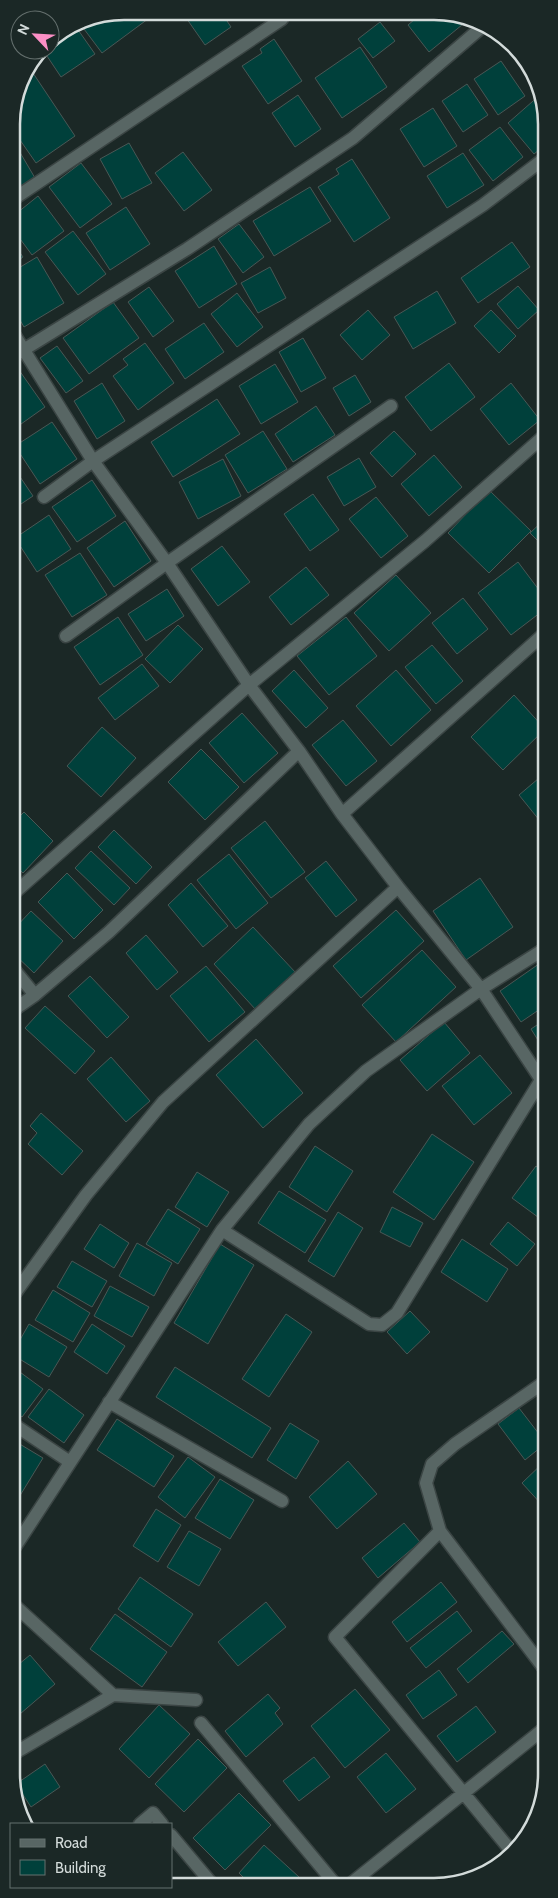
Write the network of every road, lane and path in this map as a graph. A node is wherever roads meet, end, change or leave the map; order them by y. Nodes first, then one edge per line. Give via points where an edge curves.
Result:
1 (282, 20) dead end
2 (478, 30) edge
3 (538, 163) edge
4 (20, 195) edge
5 (20, 345) edge
6 (23, 350) junction
7 (20, 352) edge
8 (391, 406) dead end
9 (538, 441) edge
10 (93, 461) junction
11 (44, 497) dead end
12 (167, 563) junction
13 (66, 636) dead end
14 (538, 639) edge
15 (249, 685) junction
16 (298, 751) junction
17 (342, 814) junction
18 (398, 887) junction
19 (20, 888) edge
20 (538, 953) edge
21 (20, 977) edge
22 (481, 989) junction
23 (35, 995) junction
24 (20, 1005) edge
25 (538, 1076) edge
26 (538, 1092) edge
27 (222, 1230) junction
28 (20, 1286) edge
29 (538, 1387) edge
30 (108, 1402) junction
31 (20, 1429) edge
32 (70, 1462) junction
33 (282, 1501) dead end
34 (440, 1531) junction
35 (20, 1539) edge
36 (20, 1610) edge
37 (538, 1661) edge
38 (113, 1695) junction
39 (196, 1700) dead end
40 (201, 1723) dead end
41 (538, 1734) edge
42 (20, 1750) edge
43 (463, 1795) junction
44 (141, 1823) edge
45 (161, 1823) edge
46 (172, 1836) edge
47 (508, 1847) edge
48 (207, 1878) edge
49 (330, 1878) edge
50 (362, 1878) edge

1 - 4 street
2 - 6 street via 353,138 187,250
3 - 10 street via 483,205
5 - 6 street
6 - 7 street
6 - 10 street
8 - 12 street
9 - 15 street via 425,541
10 - 11 street
10 - 12 street
12 - 13 street
12 - 15 street
14 - 17 street
15 - 16 street
15 - 19 street
16 - 17 street
16 - 23 street via 108,932
17 - 18 street
18 - 22 street
18 - 28 street via 163,1102 86,1195
20 - 22 street
21 - 23 street
22 - 25 street
22 - 27 street via 366,1071 309,1124
23 - 24 street
26 - 27 street via 397,1314 382,1324 369,1324
27 - 30 street
29 - 34 street via 455,1444 432,1464 426,1483
30 - 32 street
30 - 33 street
31 - 32 street
32 - 35 street
34 - 37 street
34 - 43 street via 335,1637
36 - 38 street
38 - 39 street
38 - 42 street
40 - 49 street
41 - 43 street
43 - 47 street
43 - 50 street
44 - 45 street via 152,1812
46 - 48 street

